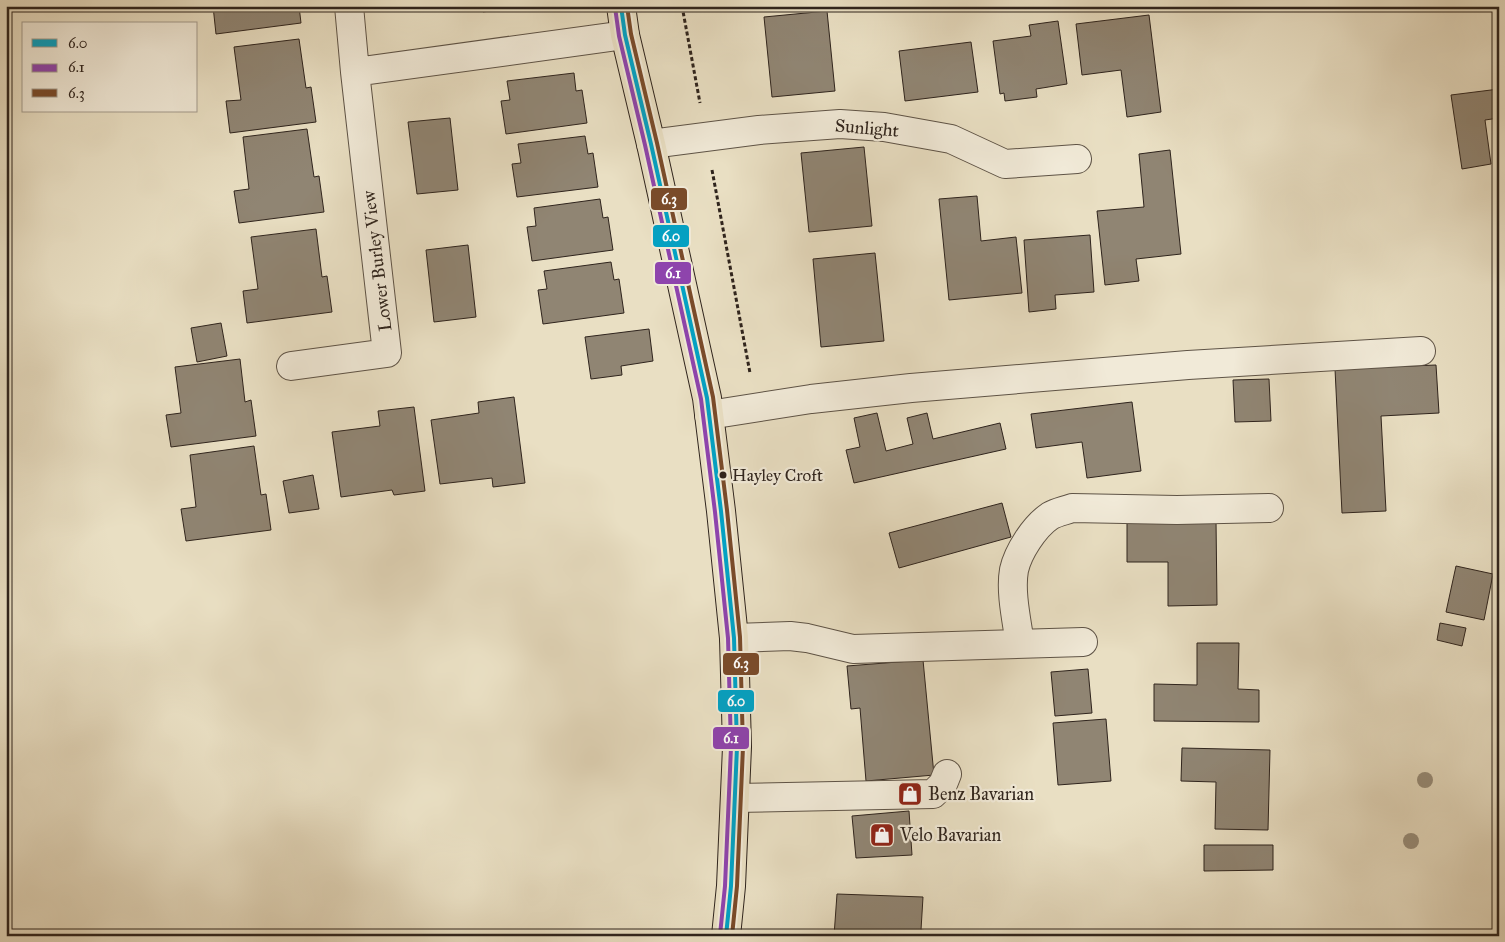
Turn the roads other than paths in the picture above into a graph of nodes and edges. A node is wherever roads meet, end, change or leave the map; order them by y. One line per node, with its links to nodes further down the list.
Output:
1 (349, 6): 4 (street, Lower Burley View)
2 (621, 6): 3 (highway)
3 (625, 35): 4 (street); 5 (highway)
4 (355, 72): 8 (street, Lower Burley View)
5 (650, 144): 6 (street, Sunlight); 9 (highway)
6 (1077, 159)
7 (1420, 351): 9 (street)
8 (292, 366)
9 (709, 416): 11 (highway)
10 (1269, 508): 13 (street)
11 (734, 638): 13 (street); 15 (highway)
12 (1082, 642): 13 (street)
13 (1020, 644)
14 (947, 774): 15 (street)
15 (735, 798): 16 (highway)
16 (726, 936)

